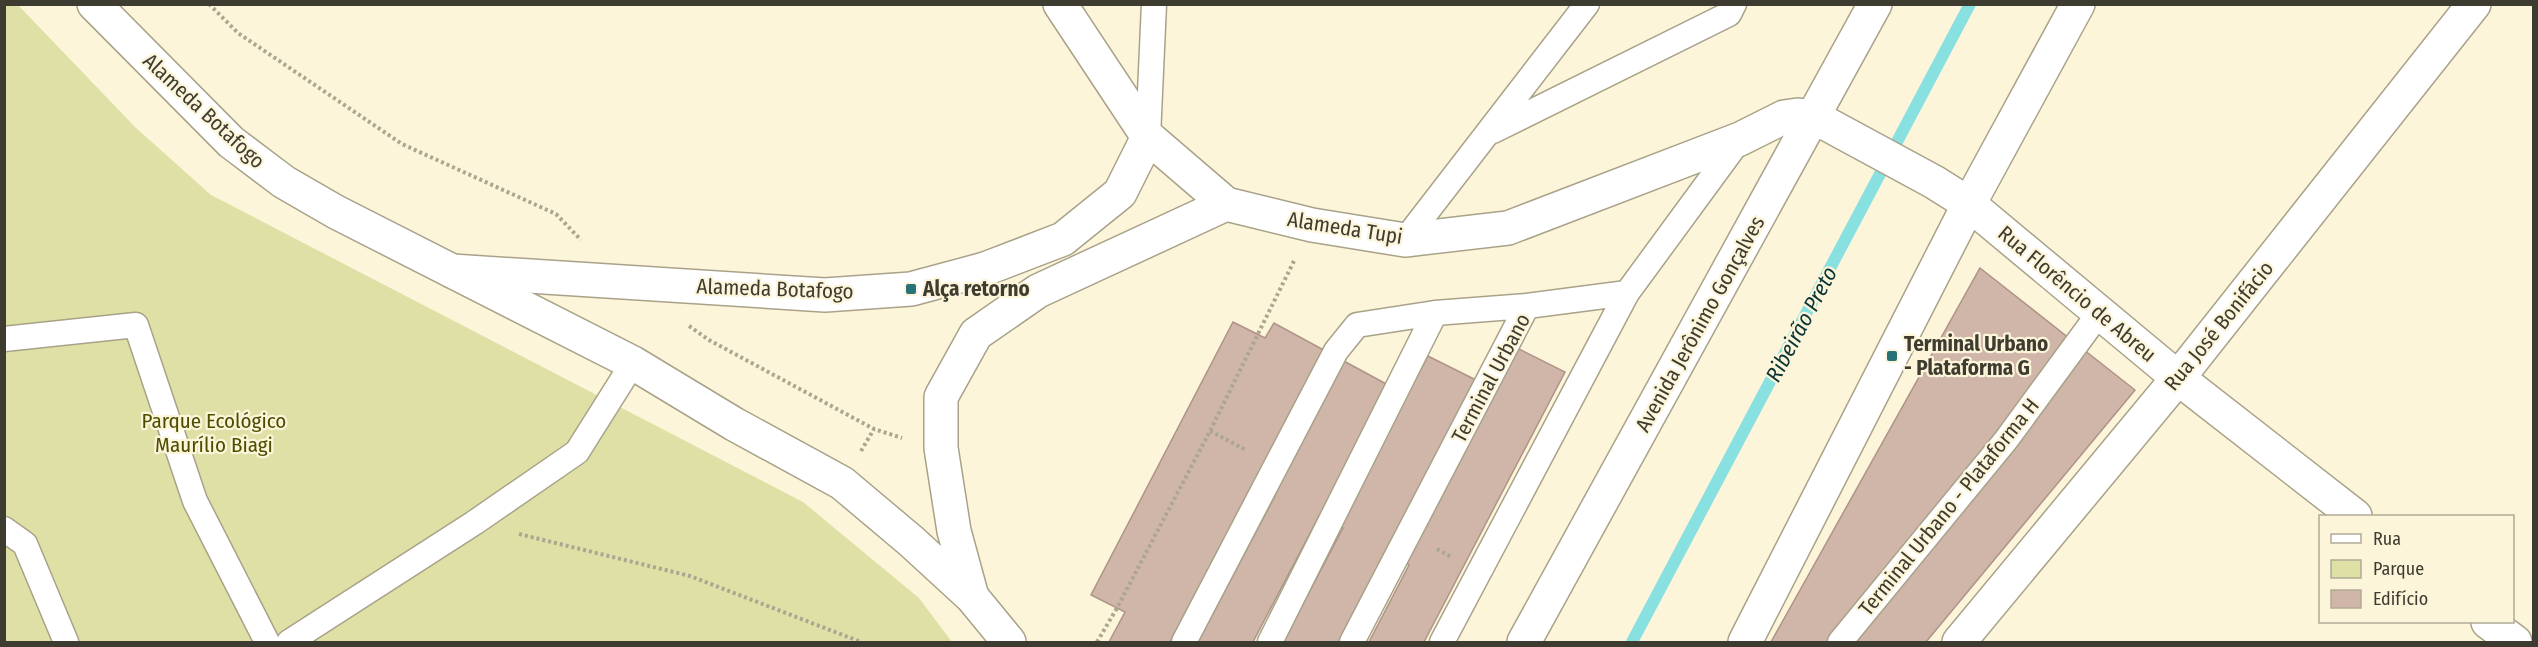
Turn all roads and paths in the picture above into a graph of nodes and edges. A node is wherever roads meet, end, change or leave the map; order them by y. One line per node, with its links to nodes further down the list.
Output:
1 (94, 4): 17 (street, Alameda Botafogo)
2 (1060, 4): 11 (street, Alameda Tupi)
3 (1154, 4): 11 (lane)
4 (1587, 4): 10 (lane)
5 (1734, 4): 10 (lane)
6 (1875, 4): 9 (street, Avenida Jerônimo Gonçalves)
7 (2078, 4): 14 (street)
8 (2474, 4): 24 (street, Rua José Bonifácio)
9 (1814, 117): 12 (street, Alameda Tupi); 14 (street, Rua Florêncio de Abreu); 40 (street, Avenida Jerônimo Gonçalves)
10 (1488, 133): 16 (lane)
11 (1148, 137): 13 (street, Alameda Tupi); 17 (street, Alameda Botafogo)
12 (1740, 139): 16 (street, Alameda Tupi); 18 (lane)
13 (1226, 204): 15 (street, Alameda Tupi); 28 (street, Alameda Botafogo)
14 (1969, 204): 20 (street, Rua Florêncio de Abreu); 41 (street)
15 (1312, 225): 16 (street, Alameda Tupi); 35 (path)
16 (1404, 240)
17 (452, 271): 23 (street, Alameda Botafogo)
18 (1627, 293): 19 (lane, Terminal Urbano); 39 (lane)
19 (1527, 306): 21 (lane); 38 (lane, Terminal Urbano)
20 (2100, 312): 24 (street, Rua Florêncio de Abreu); 42 (lane, Terminal Urbano - Plataforma H)
21 (1435, 313): 36 (lane); 37 (lane)
22 (4, 339): 31 (lane)
23 (633, 363): 26 (lane); 28 (street, Alameda Botafogo)
24 (2178, 378): 25 (street, Rua Florêncio de Abreu); 43 (street, Rua José Bonifácio)
25 (2354, 515)
26 (474, 523): 32 (lane); 33 (path)
27 (4, 529): 30 (lane)
28 (972, 597): 34 (street, Alameda Botafogo)
29 (2491, 623): 44 (street)
30 (66, 642)
31 (267, 642)
32 (289, 642)
33 (861, 642)
34 (1009, 642)
35 (1097, 642)
36 (1184, 642)
37 (1270, 642)
38 (1352, 642)
39 (1442, 642)
40 (1524, 642)
41 (1745, 642)
42 (1840, 642)
43 (1959, 642)
44 (2515, 642)

